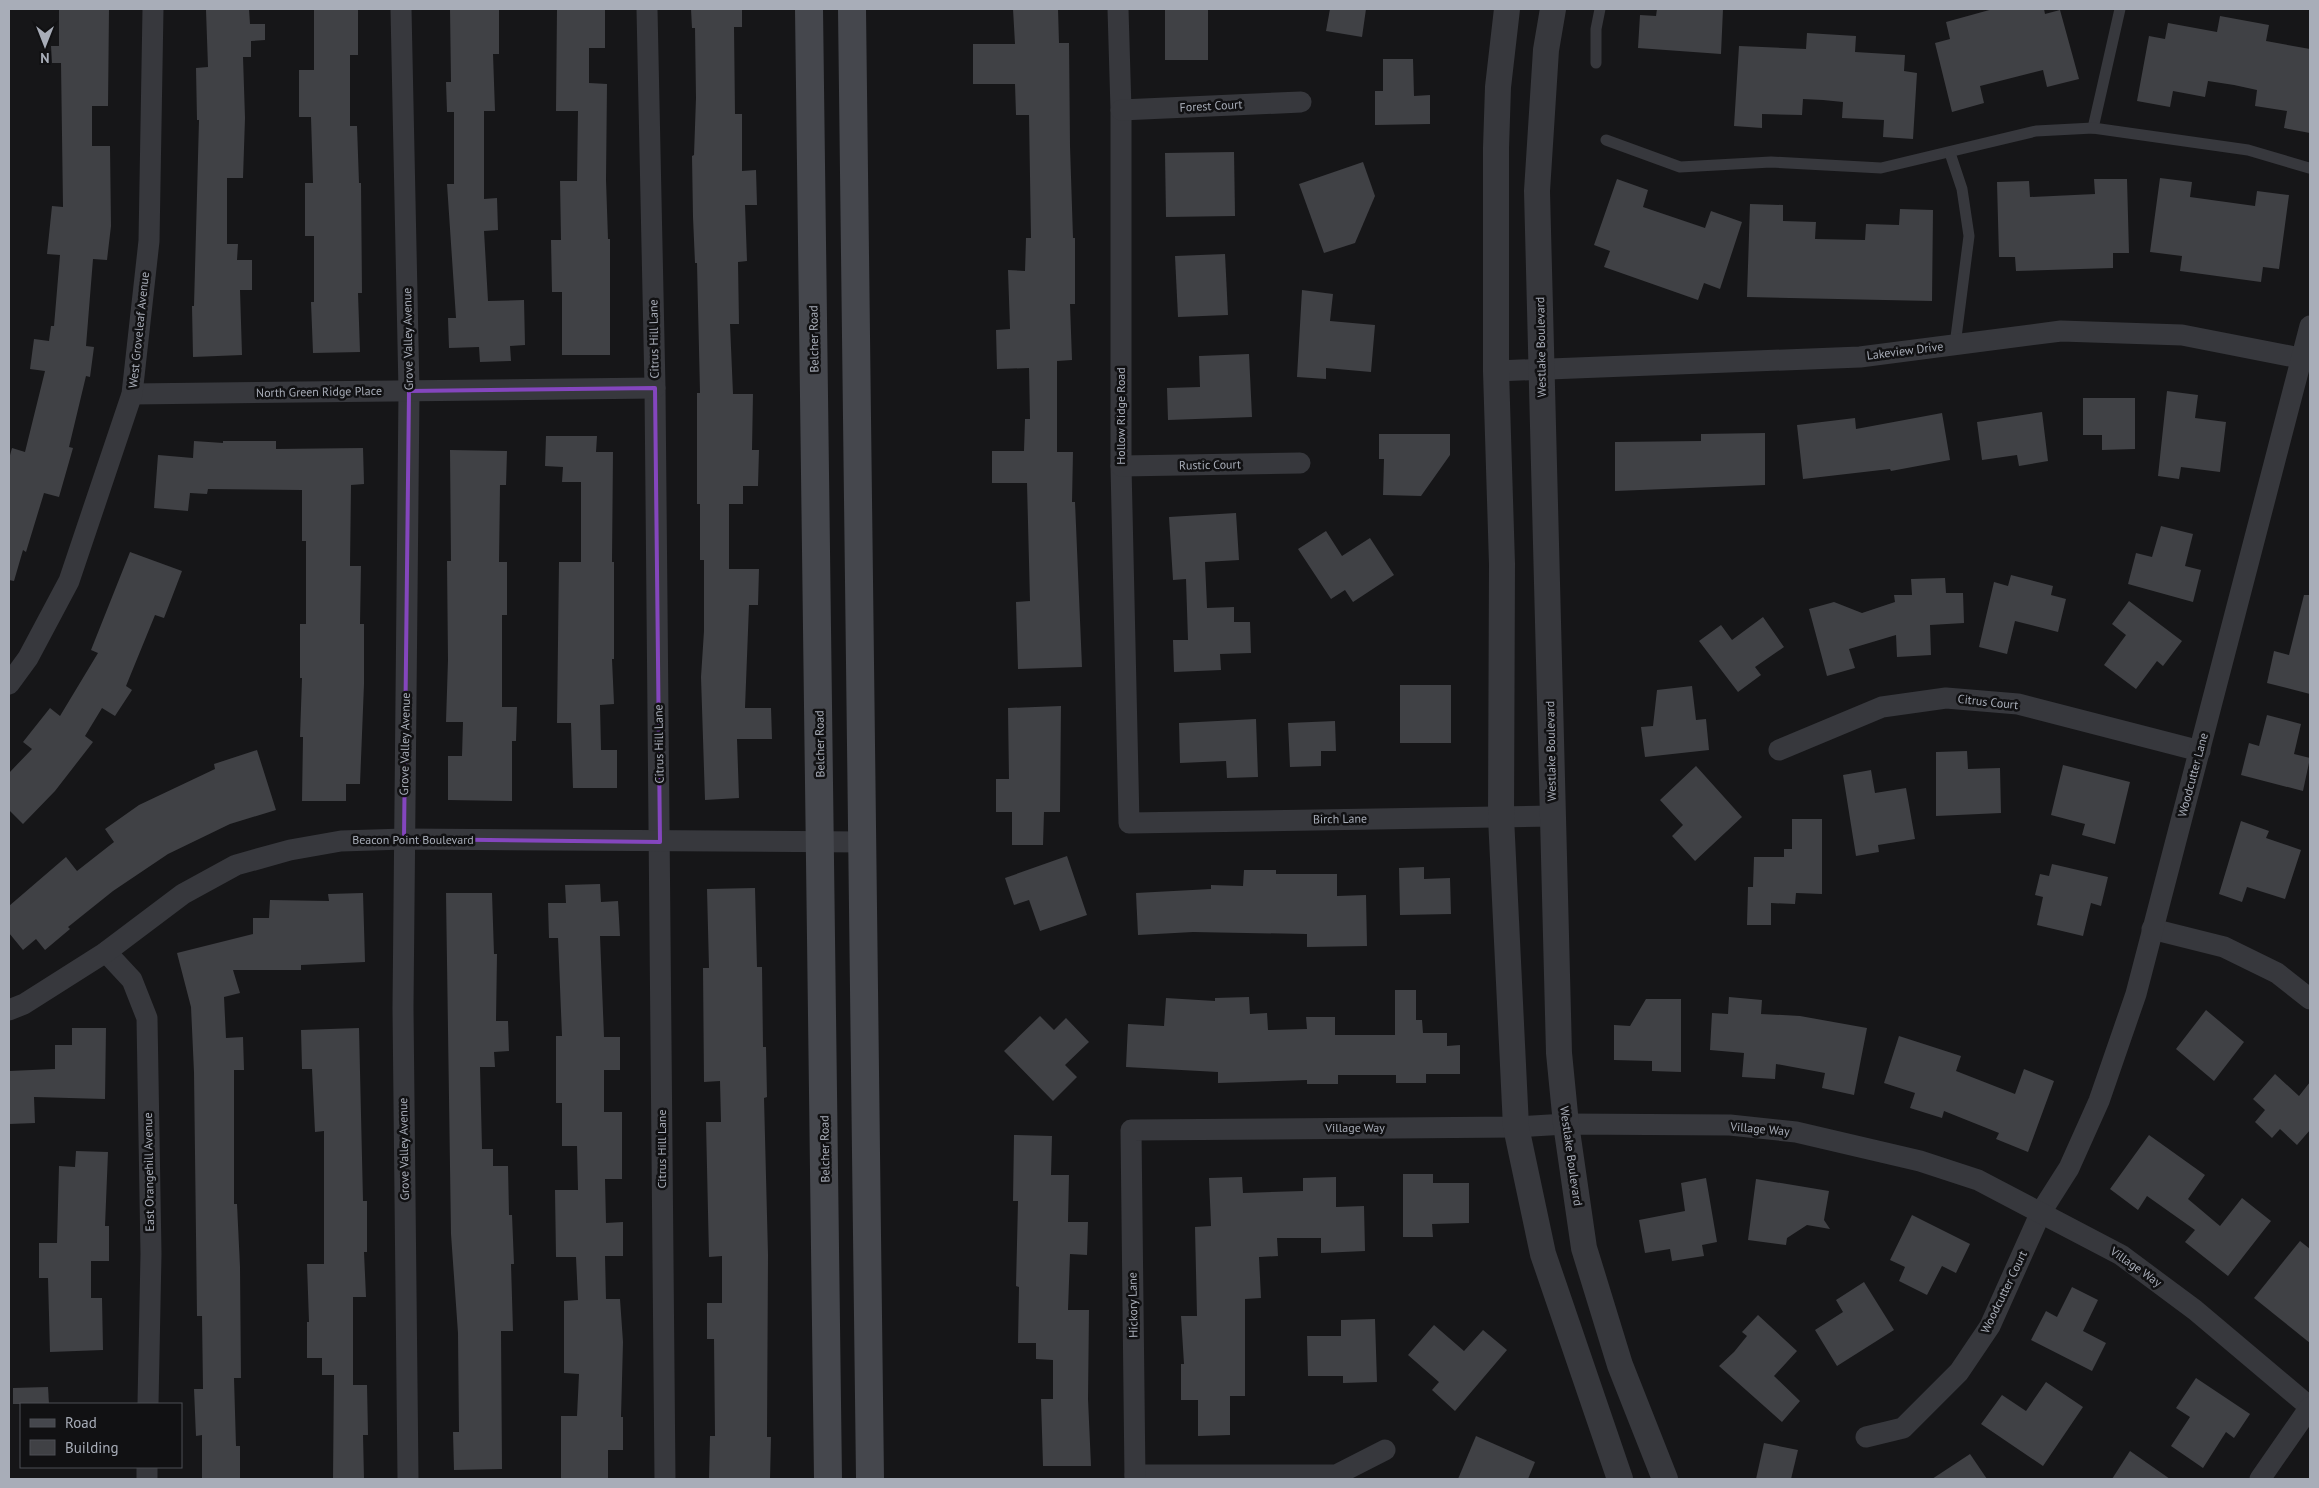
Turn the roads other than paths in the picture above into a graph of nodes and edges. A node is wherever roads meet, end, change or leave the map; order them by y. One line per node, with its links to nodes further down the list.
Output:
1 (153, 9): 25 (street, West Groveleaf Avenue)
2 (401, 9): 24 (street, Grove Valley Avenue)
3 (647, 9): 23 (street, Citrus Hill Lane)
4 (809, 9): 35 (main road, Belcher Road)
5 (852, 9): 37 (main road)
6 (1118, 9): 13 (street, Hollow Ridge Road)
7 (1507, 9): 22 (street)
8 (1553, 9): 21 (street, Westlake Boulevard)
9 (1600, 9): 11 (lane)
10 (2120, 9): 14 (lane)
11 (1596, 63)
12 (1301, 102): 13 (street, Forest Court)
13 (1121, 110): 27 (street, Hollow Ridge Road)
14 (2093, 128): 16 (lane); 17 (lane)
15 (1606, 140): 16 (lane)
16 (1950, 153): 19 (lane)
17 (2309, 168)
18 (2310, 326): 20 (street, Woodcutter Lane)
19 (1955, 345): 20 (street, Lakeview Drive); 21 (street, Lakeview Drive)
20 (2306, 359): 30 (street, Woodcutter Lane)
21 (1541, 370): 22 (street, Lakeview Drive); 31 (street, Westlake Boulevard)
22 (1496, 371): 32 (street)
23 (655, 388): 24 (street, North Green Ridge Place); 36 (street, Citrus Hill Lane)
24 (409, 391): 25 (street, North Green Ridge Place); 34 (street, Grove Valley Avenue)
25 (132, 394): 28 (street, West Groveleaf Avenue)
26 (1300, 463): 27 (street, Rustic Court)
27 (1121, 466): 33 (street, Hollow Ridge Road)
28 (9, 684)
29 (1779, 750): 30 (street, Citrus Court)
30 (2200, 751): 38 (street, Woodcutter Lane)
31 (1552, 816): 32 (street, Birch Lane); 42 (street, Westlake Boulevard)
32 (1502, 817): 33 (street, Birch Lane); 43 (street)
33 (1129, 822)
34 (404, 839): 36 (street, Beacon Point Boulevard); 39 (street, Beacon Point Boulevard); 51 (street, Grove Valley Avenue)
35 (821, 841): 36 (street, Beacon Point Boulevard); 37 (street, Beacon Point Boulevard); 53 (main road, Belcher Road)
36 (660, 842): 52 (street, Citrus Hill Lane)
37 (863, 842): 54 (main road)
38 (2152, 928): 40 (street); 45 (street, Woodcutter Lane)
39 (106, 952): 41 (street, Beacon Point Boulevard); 46 (street, East Orangehill Avenue)
40 (2310, 999)
41 (9, 1010)
42 (1566, 1124): 43 (street, Village Way); 45 (street, Village Way); 56 (street, Westlake Boulevard)
43 (1516, 1126): 44 (street, Village Way); 55 (street)
44 (1132, 1130): 50 (street, Hickory Lane)
45 (2041, 1212): 47 (street, Village Way); 48 (street, Woodcutter Court)
46 (148, 1403)
47 (2310, 1407): 57 (street)
48 (1866, 1437)
49 (1385, 1450): 50 (street)
50 (1135, 1477)
51 (408, 1479)
52 (664, 1479)
53 (828, 1479)
54 (870, 1479)
55 (1620, 1479)
56 (1665, 1479)
57 (2260, 1479)

